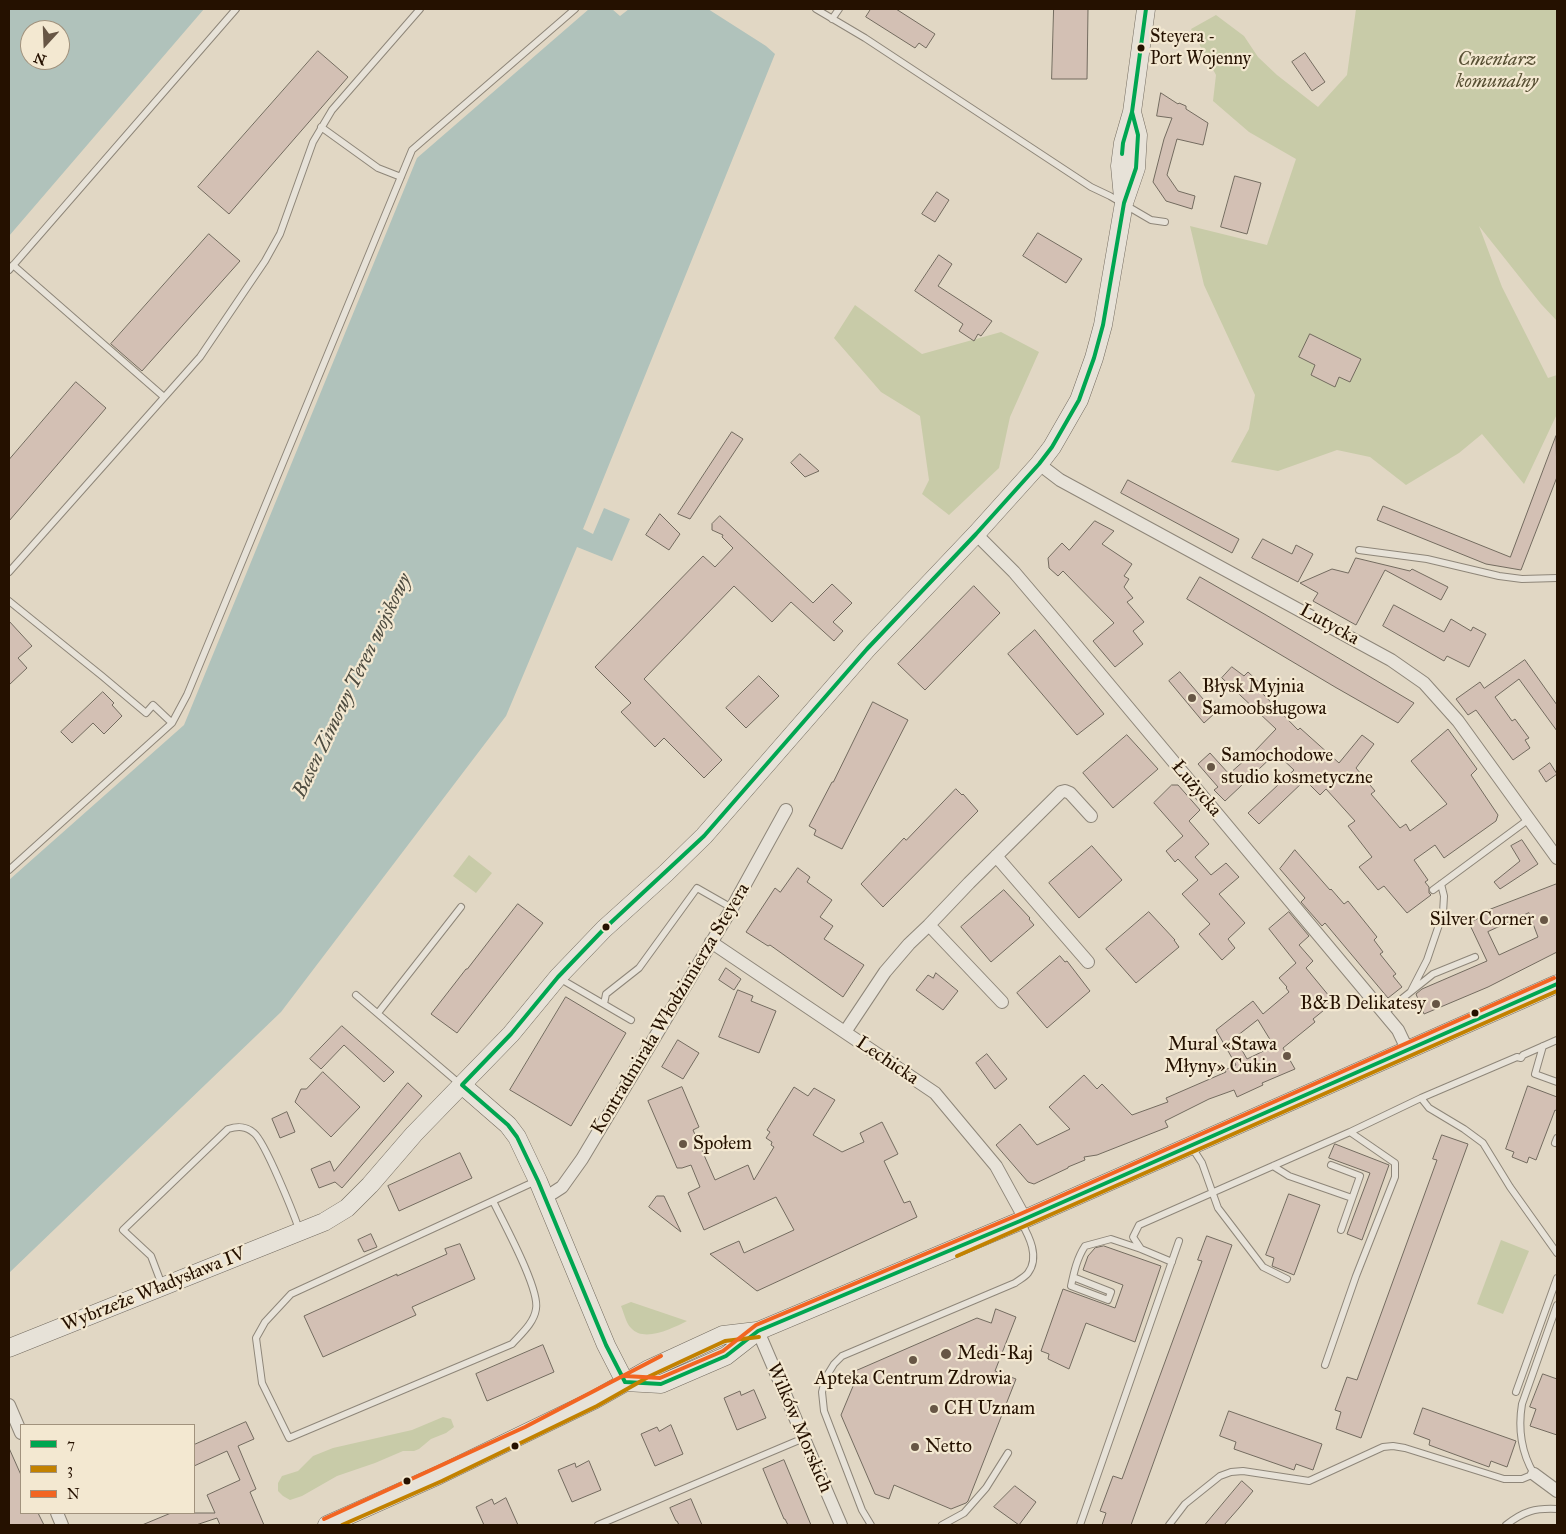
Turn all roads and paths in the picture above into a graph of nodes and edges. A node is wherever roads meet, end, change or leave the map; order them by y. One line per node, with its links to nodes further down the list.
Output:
1 (236, 9): 12 (lane)
2 (420, 9): 8 (lane)
3 (575, 9): 9 (lane)
4 (816, 9): 7 (lane)
5 (839, 9): 7 (lane)
6 (1146, 9): 10 (street)
7 (832, 19): 10 (lane)
8 (321, 127): 9 (lane); 13 (lane)
9 (401, 177): 20 (lane)
10 (1124, 203): 11 (lane); 14 (street)
11 (1165, 222)
12 (11, 268): 13 (lane)
13 (164, 397): 17 (lane)
14 (1039, 464): 15 (street); 23 (street, Lutycka)
15 (976, 534): 35 (street); 42 (street, Łużycka)
16 (1359, 550): 18 (lane)
17 (9, 572)
18 (1557, 578)
19 (9, 601): 20 (lane)
20 (172, 723): 26 (lane)
21 (786, 810): 30 (street, Kontradmirała Włodzimierza Steyera)
22 (1091, 816): 24 (street)
23 (1529, 819): 25 (street, Lutycka); 27 (lane)
24 (996, 856): 31 (street); 34 (street)
25 (1557, 858)
26 (9, 870)
27 (1441, 884): 28 (lane); 37 (lane)
28 (1433, 890)
29 (461, 907): 41 (lane)
30 (732, 908): 32 (street, Kontradmirała Włodzimierza Steyera); 40 (lane)
31 (929, 925): 39 (street); 44 (street)
32 (711, 942): 44 (street, Lechicka); 57 (street, Kontradmirała Włodzimierza Steyera)
33 (1476, 957): 37 (lane)
34 (1088, 962)
35 (558, 977): 40 (lane); 49 (street)
36 (1557, 984): 47 (street)
37 (1411, 991): 42 (lane)
38 (356, 995): 41 (lane)
39 (1002, 1002)
40 (604, 1004): 43 (lane)
41 (378, 1013): 49 (lane)
42 (1384, 1013): 47 (street, Łużycka)
43 (631, 1020)
44 (845, 1032): 60 (street, Lechicka)
45 (1557, 1040): 46 (lane)
46 (1543, 1046): 48 (lane); 50 (lane)
47 (1407, 1049): 52 (street)
48 (1557, 1082)
49 (462, 1085): 55 (street); 62 (street, Wybrzeże Władysława IV)
50 (1421, 1098): 51 (lane); 65 (lane)
51 (1350, 1132): 54 (lane); 74 (lane)
52 (1191, 1145): 56 (lane); 60 (street)
53 (1331, 1165): 58 (lane)
54 (1272, 1166): 56 (lane); 58 (lane)
55 (538, 1181): 57 (street); 59 (lane)
56 (1212, 1192): 64 (lane); 69 (lane)
57 (545, 1198): 75 (street)
58 (1352, 1198): 61 (lane)
59 (493, 1201): 59 (lane)
60 (1022, 1220): 72 (street); 87 (lane)
61 (1341, 1230)
62 (300, 1232): 70 (street, Wybrzeże Władysława IV); 70 (lane)
63 (1179, 1241): 66 (lane)
64 (1141, 1249): 66 (lane); 67 (lane)
65 (1557, 1253)
66 (1172, 1262): 89 (lane)
67 (1073, 1277): 67 (lane)
68 (1557, 1278): 76 (lane)
69 (1287, 1279)
70 (163, 1286): 73 (street, Wybrzeże Władysława IV)
71 (1557, 1305): 81 (lane)
72 (758, 1331): 75 (street); 79 (street, Wilków Morskich)
73 (9, 1348)
74 (1325, 1365)
75 (625, 1382): 84 (street)
76 (1516, 1392)
77 (9, 1405): 78 (street)
78 (20, 1431)
79 (804, 1438): 85 (lane); 86 (street, Wilków Morskich)
80 (1008, 1453): 88 (lane)
81 (1534, 1474): 82 (street); 90 (lane)
82 (1557, 1491)
83 (1557, 1509): 91 (lane)
84 (327, 1525)
85 (598, 1525)
86 (841, 1525)
87 (871, 1525)
88 (942, 1525)
89 (1080, 1525)
90 (1169, 1525)
91 (1506, 1525)

